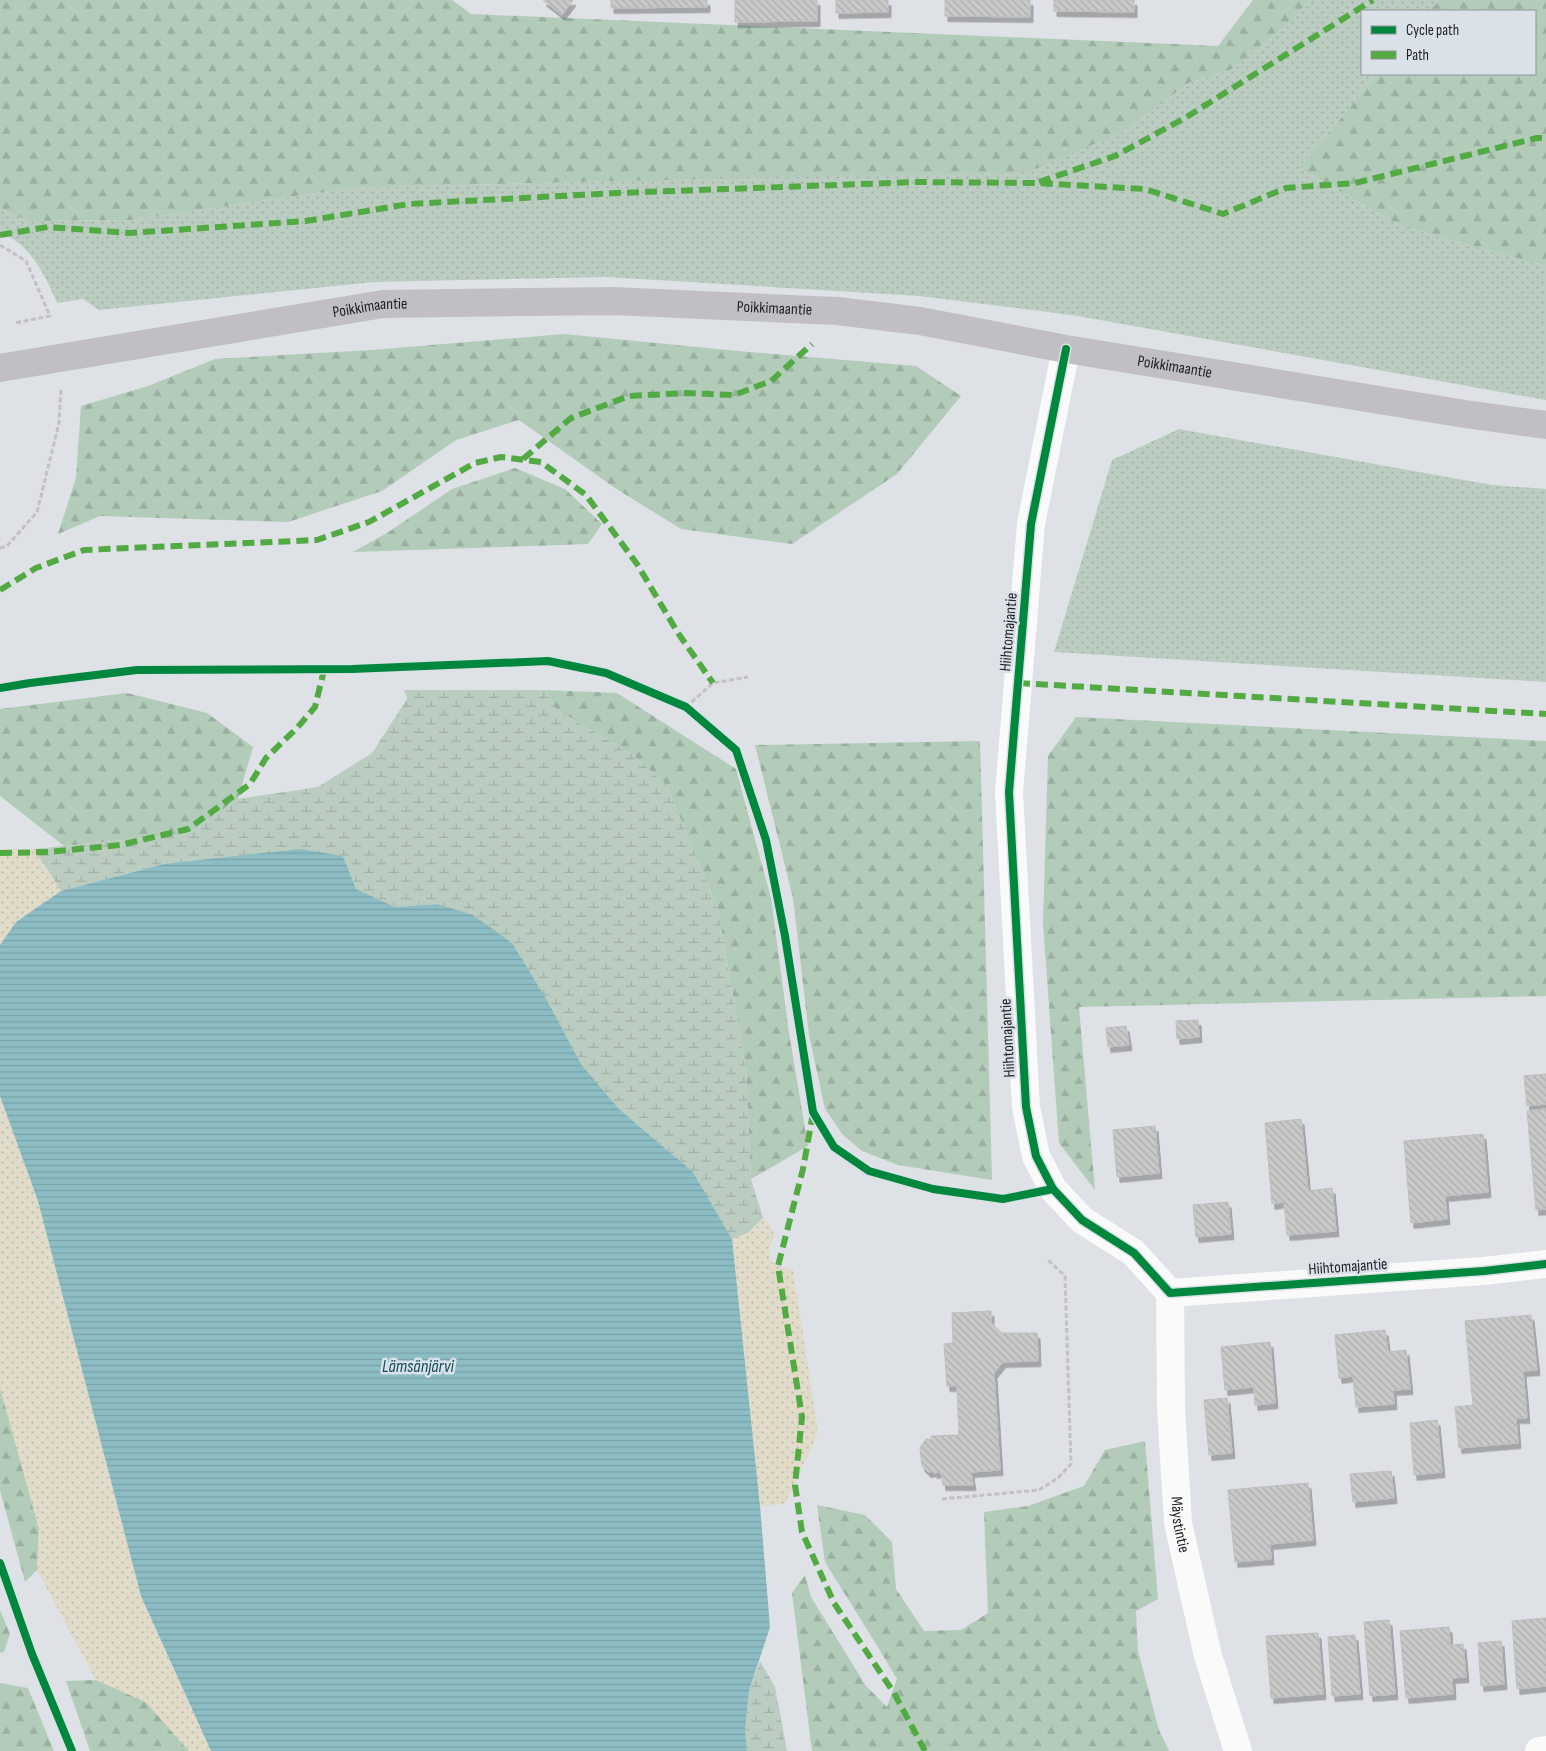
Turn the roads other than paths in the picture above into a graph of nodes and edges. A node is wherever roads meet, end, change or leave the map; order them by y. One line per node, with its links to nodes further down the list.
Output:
1 (1066, 349): 2 (main road, Poikkimaantie); 3 (main road, Poikkimaantie); 5 (street, Hiihtomajantie)
2 (0, 368)
3 (1546, 425)
4 (1546, 1264): 5 (street, Hiihtomajantie)
5 (1170, 1293): 7 (street, Mäystintie)
6 (1546, 1750): 8 (street)
7 (1238, 1751)
8 (1539, 1751)

